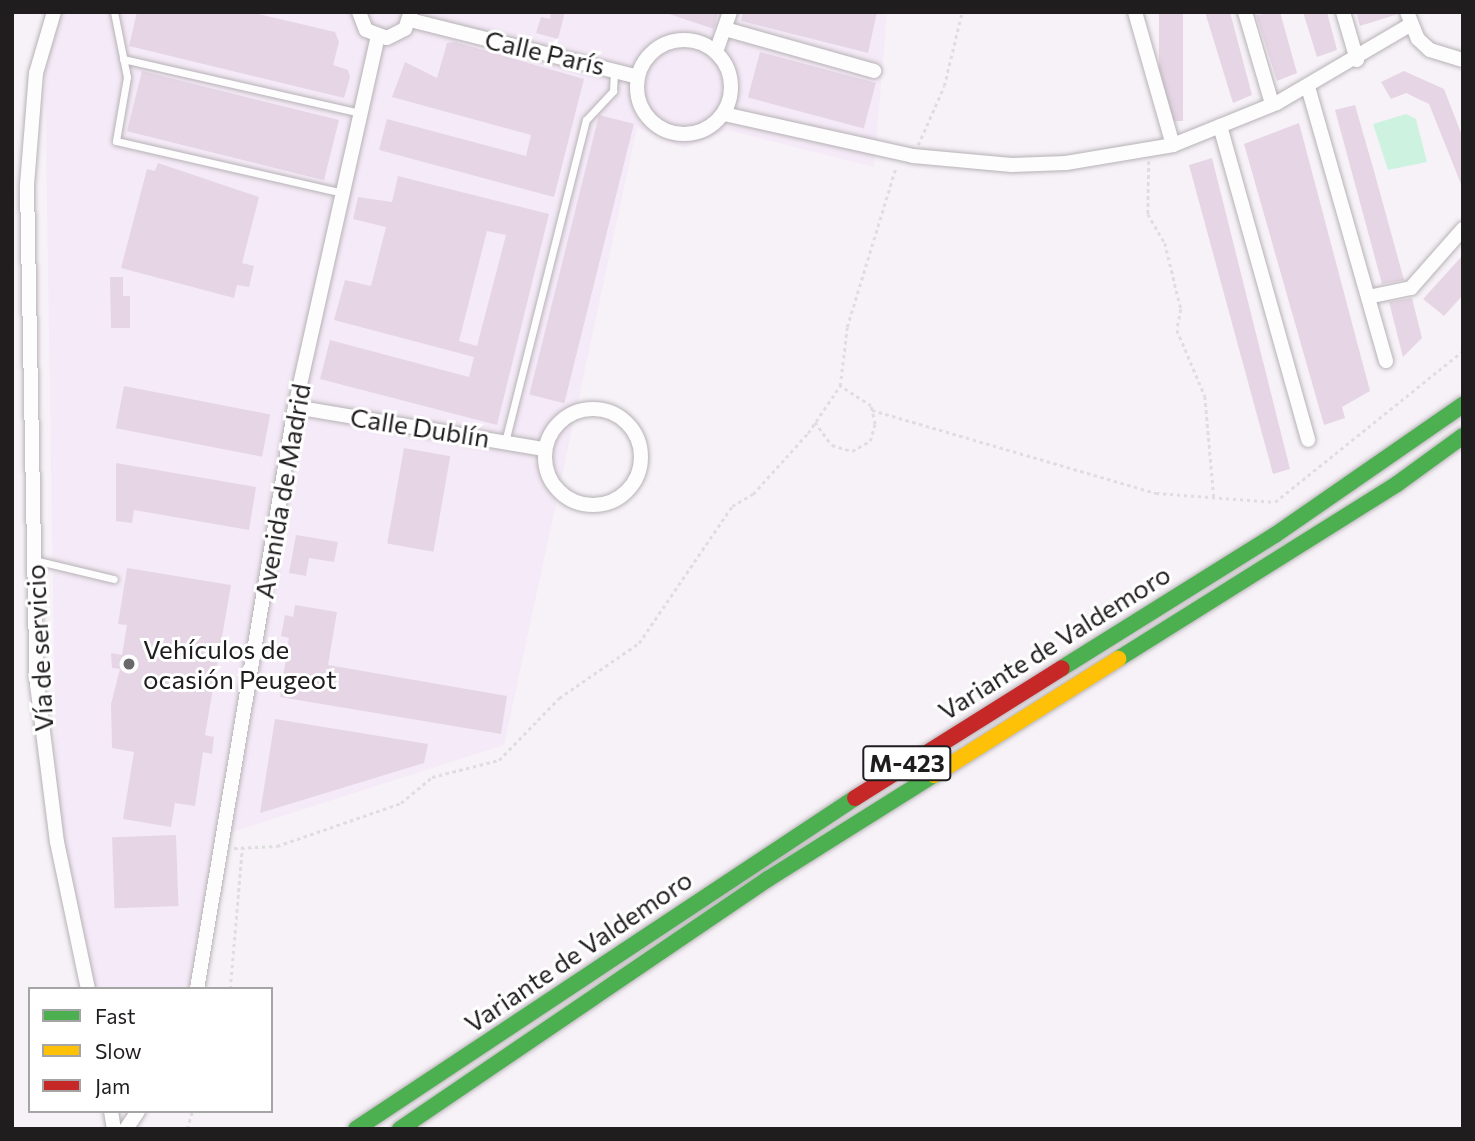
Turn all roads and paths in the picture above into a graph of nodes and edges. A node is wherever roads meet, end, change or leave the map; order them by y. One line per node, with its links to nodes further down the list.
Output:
1 (54, 12): 43 (street, Vía de servicio)
2 (114, 12): 14 (lane)
3 (730, 12): 11 (street)
4 (962, 12): 27 (path)
5 (1135, 12): 25 (street)
6 (1245, 12): 21 (street)
7 (1343, 12): 15 (street)
8 (356, 15): 12 (street)
9 (410, 16): 12 (street); 17 (street, Calle París)
10 (1408, 19): 15 (street); 16 (street)
11 (725, 29): 13 (street); 18 (street)
12 (378, 37): 22 (street, Avenida de Madrid)
13 (716, 52): 19 (street); 23 (street)
14 (123, 59): 22 (lane); 28 (lane)
15 (1357, 60): 20 (street)
16 (1462, 62)
17 (614, 68): 19 (street, Calle París); 40 (lane)
18 (874, 71)
19 (638, 77): 23 (street)
20 (1308, 86): 21 (street); 30 (street)
21 (1272, 104): 24 (street)
22 (361, 113): 28 (street, Avenida de Madrid)
23 (724, 114): 27 (street)
24 (1220, 126): 25 (street); 39 (street)
25 (1173, 145): 26 (street)
26 (1149, 150): 27 (street); 42 (path)
27 (907, 155): 33 (path)
28 (343, 192): 35 (street, Avenida de Madrid)
29 (1463, 229): 30 (street)
30 (1368, 297): 32 (street)
31 (1463, 351): 42 (path)
32 (1386, 361)
33 (840, 386): 36 (path); 37 (path)
34 (1463, 405): 52 (main road, Variante de Valdemoro / M-423)
35 (295, 407): 40 (street, Calle Dublín); 46 (street, Avenida de Madrid)
36 (872, 410): 37 (path); 42 (path)
37 (815, 422): 45 (path)
38 (1463, 436): 53 (main road, Variante de Valdemoro / M-423)
39 (1307, 440)
40 (505, 442): 41 (street, Calle Dublín)
41 (544, 449): 41 (street)
42 (1214, 498)
43 (34, 560): 44 (lane); 47 (street, Vía de servicio)
44 (114, 579)
45 (242, 848): 46 (path); 49 (path)
46 (220, 849): 48 (street, Avenida de Madrid)
47 (88, 987)
48 (197, 987)
49 (230, 987)
50 (137, 1113): 51 (street)
51 (126, 1129)
52 (356, 1129)
53 (400, 1129)

